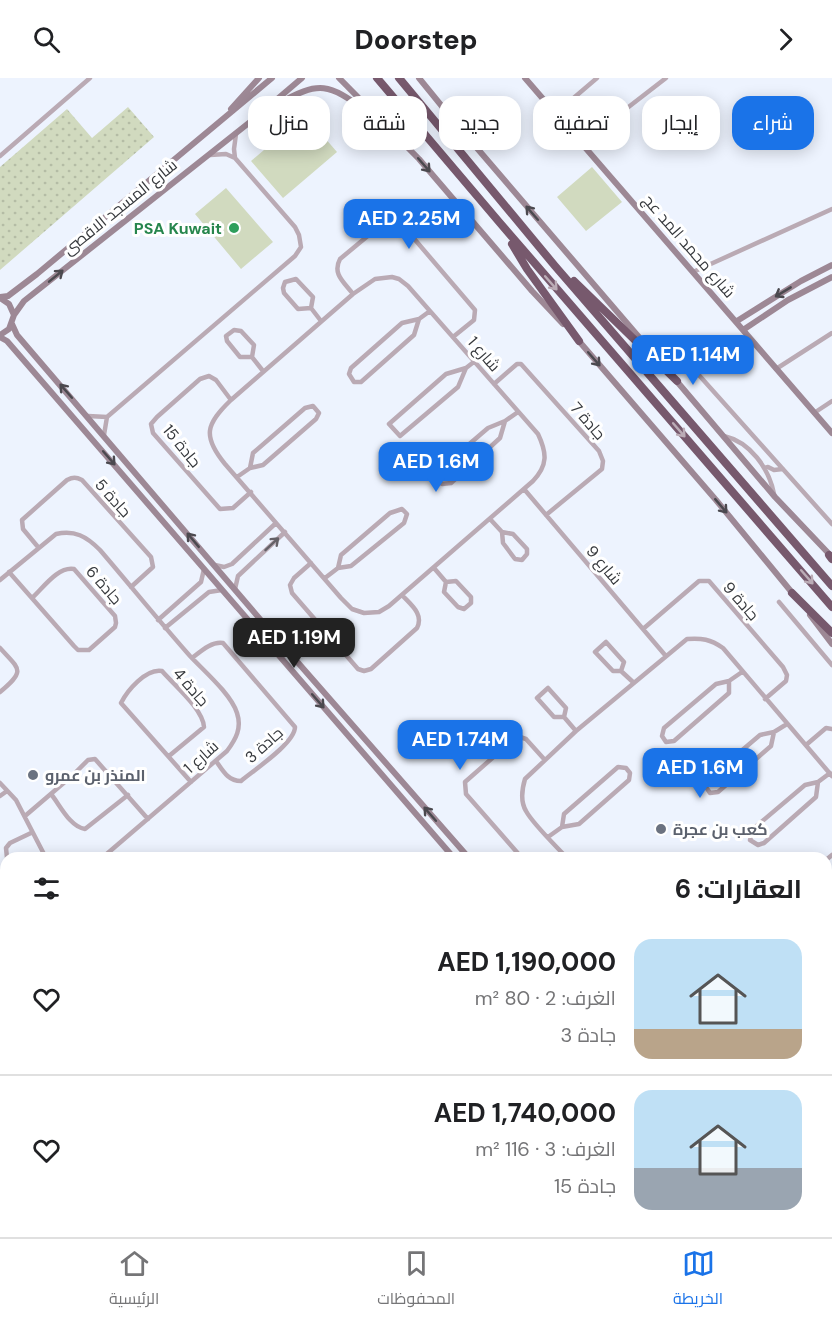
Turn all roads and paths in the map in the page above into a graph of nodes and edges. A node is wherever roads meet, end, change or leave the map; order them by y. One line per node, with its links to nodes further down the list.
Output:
1 (90, 78): 27 (street)
2 (259, 78): 22 (main road)
3 (272, 78): 22 (main road, شارع المسجد الاقصى)
4 (302, 78): 14 (main road, شارع المسجد الاقصى)
5 (339, 78): 13 (main road)
6 (349, 78): 13 (main road)
7 (377, 78): 30 (highway)
8 (399, 78): 31 (highway)
9 (419, 78): 57 (main road, one-way to 9)
10 (525, 78): 18 (main road, شارع محمد المد عج)
11 (597, 78): 19 (street)
12 (666, 78): 20 (street)
13 (352, 92): 17 (main road)
14 (281, 96)
15 (291, 96): 16 (main road)
16 (342, 96)
17 (356, 96)
18 (541, 96)
19 (576, 96)
20 (630, 106)
21 (248, 123): 23 (main road, شارع المسجد الاقصى)
22 (215, 128): 38 (main road, شارع المسجد الاقصى)
23 (237, 131): 26 (main road, شارع المسجد الاقصى); 28 (street)
24 (410, 150): 50 (main road, one-way to 50)
25 (588, 150): 34 (main road, شارع محمد المد عج)
26 (207, 155): 28 (street); 41 (main road, شارع المسجد الاقصى, one-way to 26)
27 (0, 156)
28 (235, 158): 33 (street)
29 (832, 209): 34 (street)
30 (500, 223): 50 (highway); 105 (highway, one-way to 105)
31 (555, 266): 57 (highway); 97 (highway)
32 (832, 266): 44 (main road, one-way to 44)
33 (278, 271): 36 (street); 64 (street)
34 (693, 272): 44 (main road, شارع محمد المد عج)
35 (832, 277): 46 (main road)
36 (285, 282): 39 (street); 39 (street)
37 (353, 294): 40 (street, شارع 1); 43 (street, شارع 1); 49 (street)
38 (0, 298): 41 (main road)
39 (311, 308): 43 (street)
40 (430, 311): 42 (street); 49 (street, شارع 1)
41 (14, 315): 45 (main road)
42 (418, 319): 42 (street)
43 (321, 321): 56 (street, شارع 1)
44 (736, 321): 46 (main road, شارع محمد المد عج)
45 (12, 324): 48 (main road); 63 (main road, one-way to 45)
46 (742, 330): 55 (main road, شارع محمد المد عج)
47 (832, 333): 55 (street)
48 (0, 336): 76 (main road, one-way to 76)
49 (453, 337): 52 (street, شارع 1)
50 (579, 341): 101 (main road, one-way to 101)
51 (252, 357): 51 (street); 56 (street)
52 (475, 361): 54 (street); 58 (street, شارع 1)
53 (689, 364): 71 (street)
54 (466, 368): 54 (street)
55 (776, 369): 62 (main road, شارع محمد المد عج)
56 (263, 371): 59 (street, شارع 1)
57 (677, 381): 68 (main road)
58 (494, 384): 61 (street, شارع 1); 80 (street, جادة 7)
59 (231, 400): 72 (street, شارع 1); 75 (street, جادة 15)
60 (832, 401): 62 (street)
61 (518, 412): 65 (street); 73 (street, شارع 1)
62 (814, 413): 66 (main road, شارع محمد المد عج)
63 (88, 416): 64 (street); 67 (main road)
64 (107, 417): 67 (street)
65 (505, 421): 65 (street)
66 (832, 433)
67 (104, 435): 74 (main road)
68 (721, 436): 70 (street); 77 (main road)
69 (250, 468): 69 (street); 72 (street)
70 (765, 468): 71 (street); 77 (street)
71 (783, 469): 83 (street)
72 (237, 477): 75 (street, شارع 1)
73 (524, 489): 80 (street, شارع 9); 81 (street, شارع 1)
74 (151, 490): 76 (main road); 78 (main road)
75 (250, 492): 82 (street, شارع 1)
76 (142, 497): 79 (main road)
77 (774, 497): 87 (main road)
78 (161, 502): 79 (main road); 89 (main road, one-way to 78)
79 (153, 510): 92 (main road)
80 (546, 515): 108 (street, شارع 9)
81 (490, 519): 85 (street); 91 (street, شارع 1)
82 (276, 523): 84 (street, شارع 1); 89 (street)
83 (832, 524)
84 (285, 532): 88 (street, شارع 1); 99 (street, one-way to 84)
85 (502, 532): 85 (street)
86 (38, 547): 93 (street, شارع 1); 98 (street, شارع 1); 98 (street, جادة 5)
87 (831, 557)
88 (311, 563): 94 (street, شارع 1); 102 (street)
89 (214, 565): 99 (main road)
90 (338, 568): 90 (street); 94 (street)
91 (434, 568): 96 (street); 102 (street, شارع 1)
92 (204, 569): 100 (main road); 106 (street)
93 (9, 572): 95 (street, شارع 1); 103 (street, جادة 6)
94 (325, 578): 102 (street, شارع 1)
95 (0, 580)
96 (446, 582): 96 (street)
97 (832, 586)
98 (131, 587): 106 (street, شارع 1)
99 (235, 589): 112 (main road)
100 (222, 590): 107 (street); 115 (main road)
101 (792, 593): 109 (highway); 110 (main road)
102 (402, 595)
103 (32, 598): 103 (street, جادة 6)
104 (779, 602): 117 (street)
105 (832, 607)
106 (158, 620): 107 (street, شارع 1)
107 (165, 628): 114 (street, شارع 1)
108 (643, 629): 113 (street, شارع 9); 124 (street, جادة 9)
109 (832, 633)
110 (832, 644)
111 (0, 648): 123 (street)
112 (290, 653): 115 (main road); 116 (main road)
113 (665, 655): 120 (street); 122 (street)
114 (192, 658): 134 (street, شارع 1); 134 (street, جادة 3)
115 (281, 659): 119 (main road)
116 (300, 664): 119 (main road); 152 (main road, one-way to 116)
117 (832, 665)
118 (621, 671): 118 (street); 122 (street)
119 (292, 672): 151 (main road, one-way to 151)
120 (742, 672): 121 (street); 124 (street)
121 (729, 681): 121 (street)
122 (634, 683): 129 (street)
123 (0, 692)
124 (765, 699): 127 (street)
125 (564, 717): 125 (street); 129 (street)
126 (831, 721): 128 (street)
127 (787, 724): 130 (street); 131 (street)
128 (832, 728): 131 (street)
129 (576, 731): 133 (street)
130 (774, 732): 130 (street)
131 (806, 745): 135 (street)
132 (169, 756): 132 (street, جادة 4); 136 (street, جادة 4)
133 (544, 759): 147 (street); 153 (street)
134 (216, 761): 136 (street, شارع 1)
135 (831, 774): 137 (street)
136 (191, 782): 144 (street, شارع 1)
137 (818, 782): 137 (street)
138 (0, 783): 139 (street)
139 (8, 791): 142 (street); 143 (street)
140 (51, 794): 141 (street); 141 (street); 143 (street)
141 (128, 795): 144 (street)
142 (0, 796)
143 (24, 816): 146 (street)
144 (148, 819): 150 (street, شارع 1)
145 (562, 827): 145 (street); 147 (street)
146 (31, 833): 148 (street); 149 (street)
147 (548, 837): 154 (street)
148 (6, 852)
149 (42, 852)
150 (112, 852)
151 (449, 852)
152 (463, 852)
153 (517, 852)
154 (561, 852)

